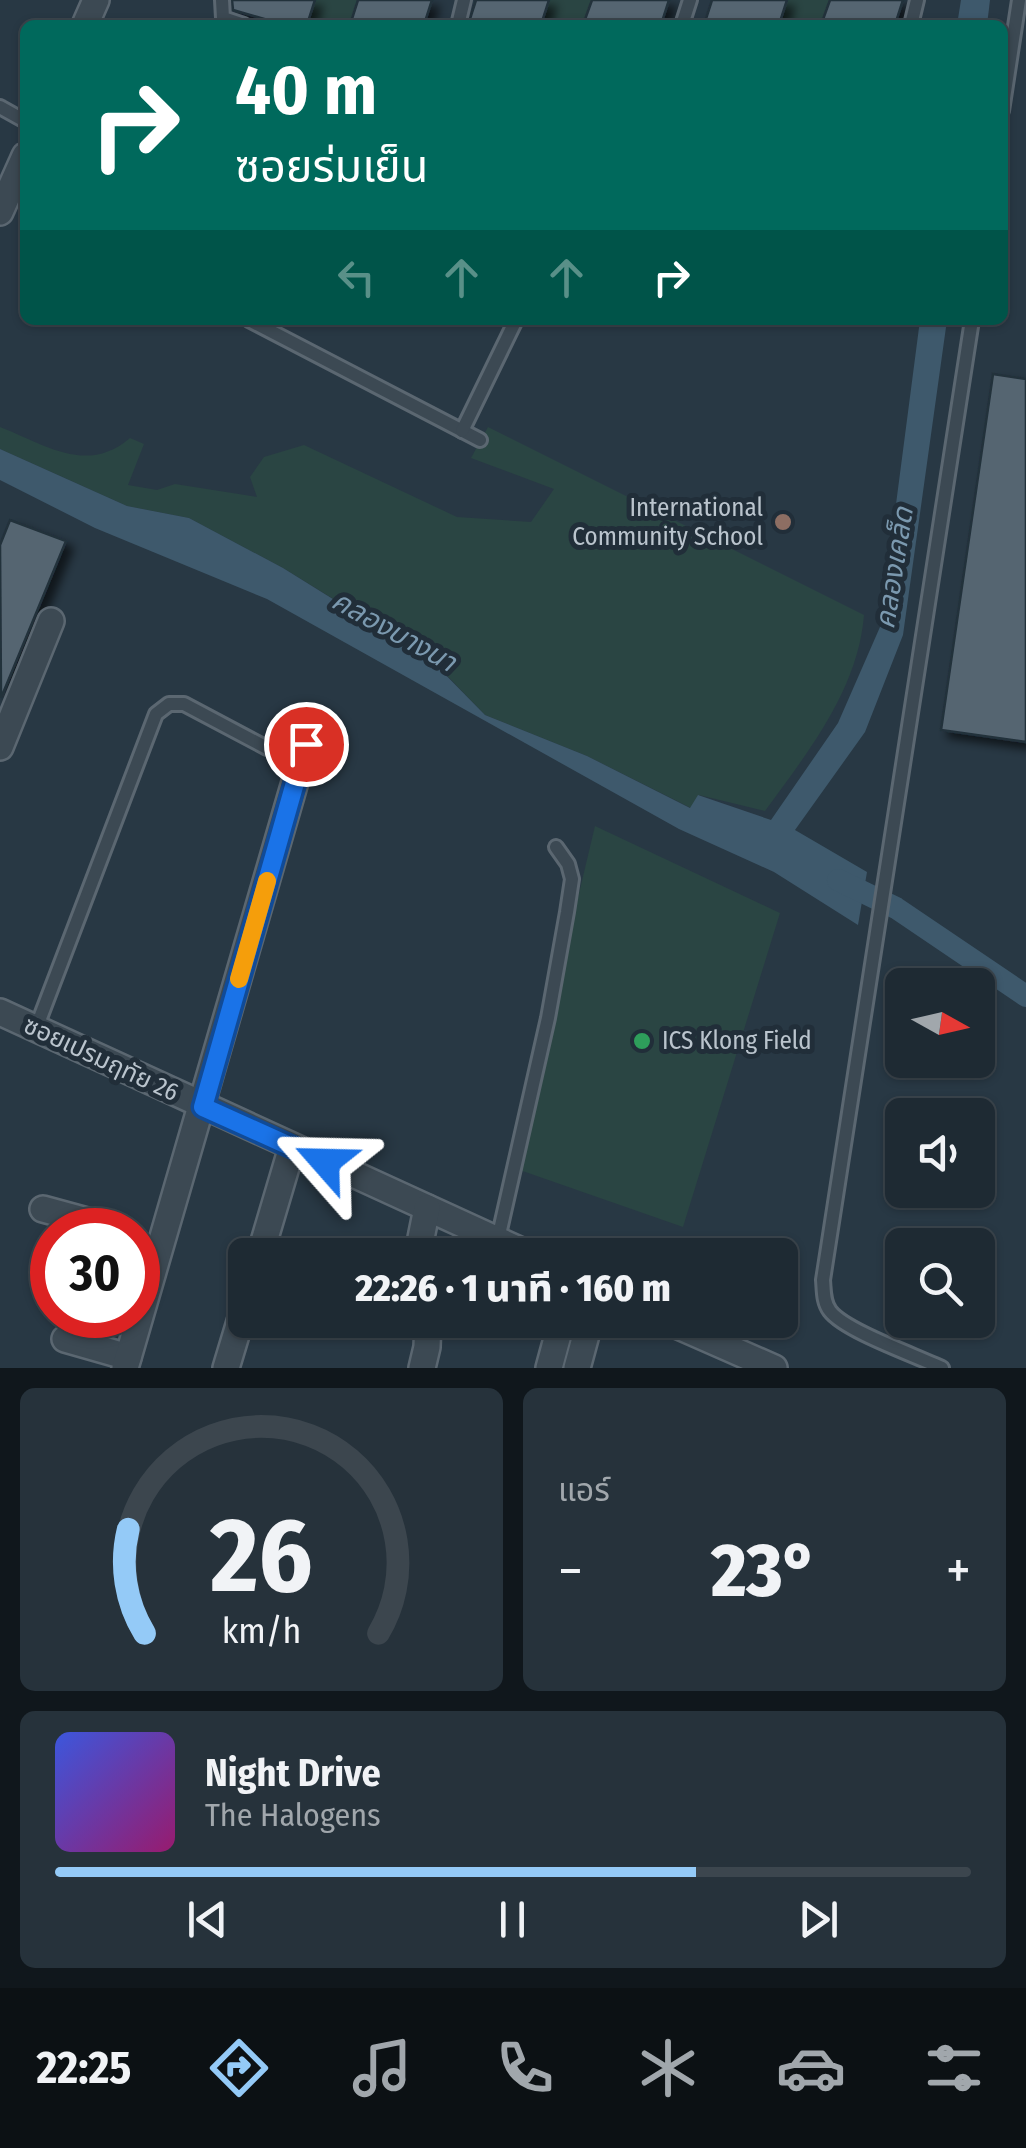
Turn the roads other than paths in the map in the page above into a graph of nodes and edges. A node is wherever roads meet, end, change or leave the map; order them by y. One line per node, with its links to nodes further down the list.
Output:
1 (1018, 0): 2 (lane)
2 (1008, 69)
3 (20, 174): 4 (street)
4 (11, 205)
5 (258, 325): 8 (lane)
6 (514, 325): 8 (lane)
7 (971, 325): 38 (lane)
8 (462, 431): 9 (lane)
9 (480, 440)
10 (50, 620): 12 (street)
11 (306, 744): 17 (street)
12 (0, 747)
13 (267, 748): 16 (lane)
14 (556, 846): 24 (lane)
15 (0, 1012): 16 (street, ซอยเปรมฤทัย 26)
16 (37, 1026): 17 (street, ซอยเปรมฤทัย 26)
17 (203, 1107): 18 (street, ซอยเปรมฤทัย 26); 20 (street)
18 (292, 1147): 19 (street, ซอยเปรมฤทัย 26); 21 (street)
19 (427, 1208): 22 (street); 23 (street, ซอยเปรมฤทัย 26)
20 (160, 1213)
21 (265, 1238)
22 (421, 1238)
23 (496, 1238)
24 (498, 1238)
25 (65, 1338): 32 (street)
26 (235, 1338): 33 (street)
27 (427, 1338): 34 (street)
28 (558, 1338): 35 (street)
29 (585, 1338): 36 (street)
30 (697, 1338): 31 (street)
31 (738, 1361): 37 (street)
32 (127, 1362)
33 (226, 1368)
34 (422, 1368)
35 (550, 1368)
36 (577, 1368)
37 (774, 1368)
38 (942, 1368)

